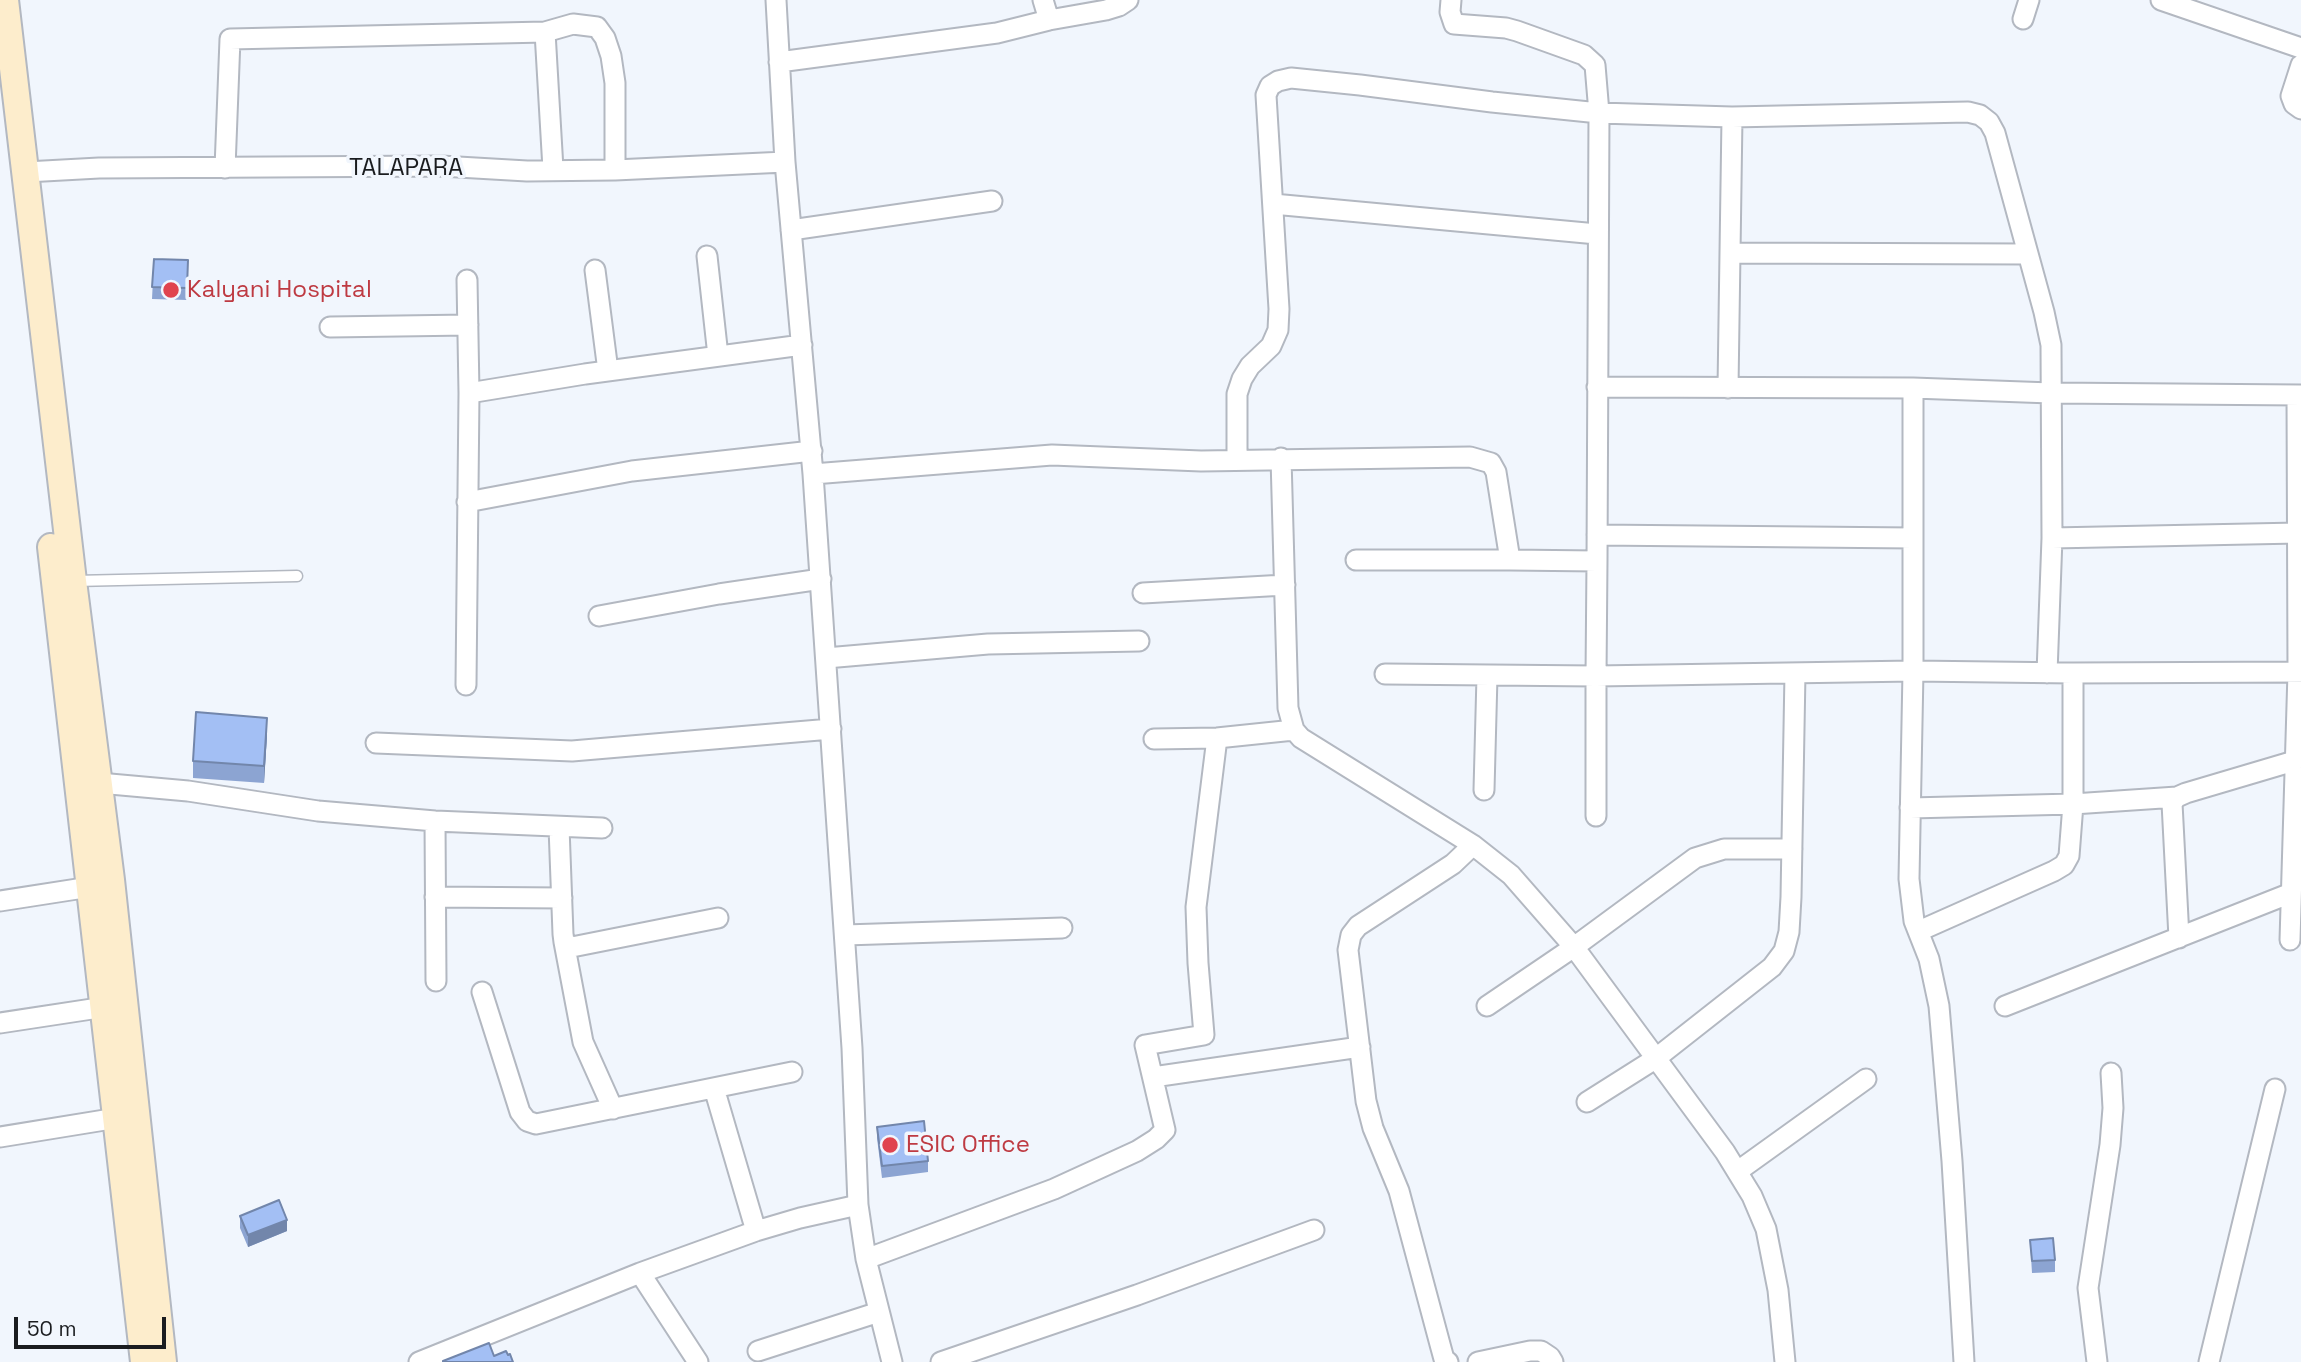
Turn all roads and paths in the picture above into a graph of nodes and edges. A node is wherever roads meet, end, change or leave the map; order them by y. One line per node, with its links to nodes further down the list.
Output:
1 (5, 0): 23 (main road)
2 (776, 0): 13 (street)
3 (1043, 0): 10 (street)
4 (1128, 0): 8 (street)
5 (1451, 0): 17 (street)
6 (2029, 0): 9 (street)
7 (2161, 0): 12 (street)
8 (1105, 5): 10 (street)
9 (2023, 19)
10 (1049, 20): 13 (street)
11 (545, 32): 20 (street); 21 (street); 22 (street)
12 (2301, 48)
13 (779, 62): 19 (street)
14 (2301, 65): 15 (street)
15 (2301, 109)
16 (0, 111): 91 (main road)
17 (1599, 113): 18 (street); 25 (street); 27 (street)
18 (1732, 117): 28 (street); 29 (street)
19 (785, 162): 22 (street, TALAPARA); 26 (street)
20 (225, 168): 21 (street, TALAPARA); 23 (street, TALAPARA)
21 (553, 169): 22 (street, TALAPARA)
22 (615, 170)
23 (26, 172): 58 (main road)
24 (992, 201): 26 (street)
25 (1273, 204): 27 (street); 46 (street)
26 (791, 230): 35 (street)
27 (1597, 234): 38 (street)
28 (1730, 253): 29 (street); 39 (street)
29 (2028, 254): 42 (street)
30 (707, 256): 36 (street)
31 (595, 270): 37 (street)
32 (467, 280): 33 (street)
33 (468, 326): 34 (street); 41 (street)
34 (330, 327)
35 (802, 345): 36 (street); 44 (street)
36 (718, 356): 37 (street)
37 (608, 371): 41 (street)
38 (1597, 387): 39 (street); 50 (street)
39 (1728, 388): 40 (street)
40 (1913, 388): 42 (street); 51 (street)
41 (469, 393): 48 (street)
42 (2051, 393): 43 (street); 52 (street)
43 (2299, 395): 49 (street)
44 (812, 451): 47 (street); 48 (street)
45 (1281, 458): 46 (street); 54 (street); 59 (street)
46 (1237, 460): 47 (street)
47 (813, 474): 57 (street)
48 (467, 502): 72 (street)
49 (2298, 533): 52 (street); 65 (street)
50 (1597, 536): 51 (street); 55 (street)
51 (1913, 538): 64 (street)
52 (2052, 538): 67 (street)
53 (1356, 560): 54 (street)
54 (1510, 560): 55 (street)
55 (1597, 561): 71 (street)
56 (297, 576): 58 (lane)
57 (821, 579): 61 (street); 63 (street)
58 (73, 581): 79 (main road)
59 (1284, 584): 60 (street); 74 (street)
60 (1143, 593)
61 (599, 616)
62 (1139, 641): 63 (street)
63 (826, 659): 73 (street)
64 (1913, 671): 66 (street); 67 (street); 83 (street)
65 (2299, 672): 68 (street); 78 (street)
66 (1796, 673): 71 (street); 90 (street)
67 (2048, 673): 68 (street)
68 (2073, 673): 82 (street)
69 (1385, 674): 70 (street)
70 (1487, 676): 71 (street); 80 (street)
71 (1596, 676): 85 (street)
72 (466, 685)
73 (831, 729): 77 (street); 99 (street)
74 (1294, 730): 75 (street); 89 (street)
75 (1217, 738): 76 (street); 114 (street)
76 (1154, 739)
77 (376, 743)
78 (2294, 761): 81 (street); 84 (street)
79 (99, 783): 86 (street); 131 (main road)
80 (1484, 790)
81 (2177, 797): 82 (street); 100 (street)
82 (2073, 804): 83 (street); 98 (street)
83 (1910, 808): 98 (street)
84 (2297, 809): 92 (street)
85 (1596, 816)
86 (435, 821): 87 (street); 93 (street)
87 (559, 827): 88 (street); 94 (street)
88 (602, 828)
89 (1473, 845): 103 (street); 110 (street)
90 (1792, 849): 103 (street); 111 (street)
91 (90, 887): 95 (street); 108 (main road)
92 (2291, 893): 100 (street); 101 (street)
93 (435, 897): 94 (street); 104 (street)
94 (562, 898): 102 (street)
95 (0, 901)
96 (718, 918): 102 (street)
97 (1062, 928): 99 (street)
98 (1919, 931): 140 (street)
99 (845, 935): 123 (street)
100 (2179, 938): 107 (street)
101 (2290, 940)
102 (564, 942): 119 (street)
103 (1574, 947): 106 (street); 111 (street)
104 (436, 981)
105 (482, 992): 119 (street)
106 (1488, 1006)
107 (2005, 1006)
108 (104, 1007): 109 (street); 120 (main road)
109 (0, 1023)
110 (1360, 1047): 114 (street); 136 (street)
111 (1655, 1059): 118 (street); 122 (street)
112 (792, 1072): 116 (street)
113 (2111, 1073): 141 (street)
114 (1153, 1077): 126 (street)
115 (1866, 1079): 122 (street)
116 (714, 1088): 119 (street); 125 (street)
117 (2275, 1089): 142 (street)
118 (1587, 1102)
119 (613, 1109)
120 (117, 1118): 121 (street); 130 (main road)
121 (0, 1136)
122 (1738, 1171): 139 (street)
123 (858, 1205): 125 (street); 126 (street)
124 (1314, 1230): 135 (street)
125 (756, 1231): 127 (street)
126 (866, 1259): 128 (street)
127 (640, 1273): 132 (street); 133 (street)
128 (879, 1312): 129 (street); 134 (street)
129 (758, 1351)
130 (144, 1362)
131 (163, 1362)
132 (419, 1362)
133 (698, 1362)
134 (892, 1362)
135 (942, 1362)
136 (1448, 1362)
137 (1478, 1362): 138 (street)
138 (1553, 1362)
139 (1786, 1362)
140 (1964, 1362)
141 (2098, 1362)
142 (2209, 1362)

